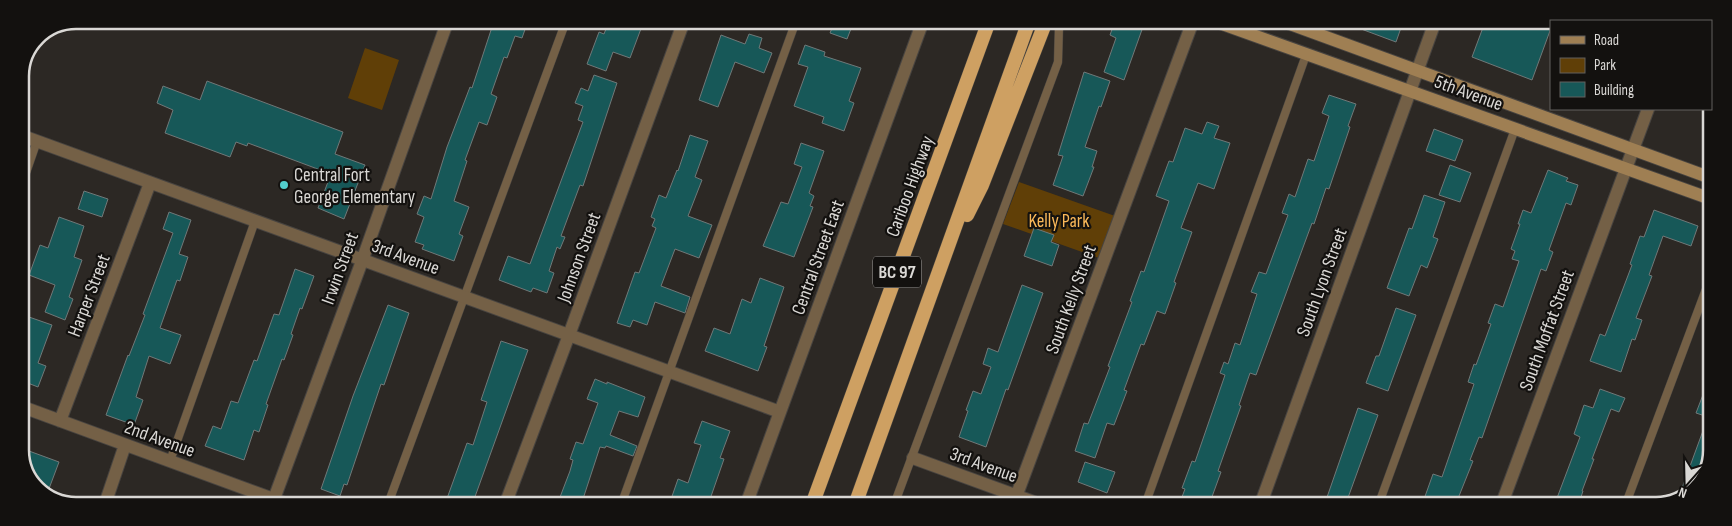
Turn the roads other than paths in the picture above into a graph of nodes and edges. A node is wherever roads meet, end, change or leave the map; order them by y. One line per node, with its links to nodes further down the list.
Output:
1 (443, 29): 30 (street, Irwin Street)
2 (563, 29): 32 (lane)
3 (681, 29): 34 (street, Johnson Street)
4 (793, 29): 35 (lane)
5 (920, 29): 37 (street, Central Street East)
6 (983, 29): 15 (highway)
7 (986, 29): 15 (highway, Cariboo Highway / BC 97)
8 (1025, 29): 31 (highway, BC 97)
9 (1051, 29): 31 (highway)
10 (1054, 29): 40 (lane)
11 (1190, 29): 53 (street, South Kelly Street)
12 (1236, 29): 16 (main road, 5th Avenue)
13 (1301, 29): 17 (main road, 5th Avenue)
14 (1432, 29): 17 (street, South Lyon Street)
15 (982, 39): 49 (highway, Cariboo Highway / BC 97)
16 (1306, 55): 18 (main road, 5th Avenue); 54 (lane)
17 (1417, 71): 18 (street, South Lyon Street); 23 (main road, 5th Avenue)
18 (1410, 91): 20 (main road, 5th Avenue); 55 (street, South Lyon Street)
19 (1648, 110): 23 (street, South Moffat Street)
20 (1515, 128): 25 (main road, 5th Avenue); 56 (lane)
21 (29, 138): 22 (street, 3rd Avenue)
22 (37, 141): 24 (lane); 27 (street, 3rd Avenue)
23 (1633, 149): 25 (street, South Moffat Street); 26 (main road, 5th Avenue)
24 (29, 164)
25 (1626, 168): 28 (main road, 5th Avenue); 57 (street, South Moffat Street)
26 (1703, 175)
27 (150, 183): 29 (street, 3rd Avenue); 38 (street, Harper Street)
28 (1703, 196)
29 (255, 221): 30 (street, 3rd Avenue); 41 (lane)
30 (362, 261): 32 (street, 3rd Avenue); 44 (street, Irwin Street)
31 (937, 274): 50 (highway, BC 97)
32 (464, 297): 34 (street, 3rd Avenue); 45 (lane)
33 (1703, 297): 58 (lane)
34 (569, 336): 35 (street, 3rd Avenue); 46 (street, Johnson Street)
35 (670, 372): 37 (street, 3rd Avenue); 47 (lane)
36 (29, 409): 38 (street, 2nd Avenue)
37 (780, 412): 48 (street, Central Street East)
38 (60, 421): 39 (street, 2nd Avenue)
39 (125, 445): 41 (street, 2nd Avenue); 42 (street)
40 (912, 458): 51 (lane); 52 (street, 3rd Avenue)
41 (170, 461): 43 (street, 2nd Avenue)
42 (107, 497)
43 (266, 497)
44 (275, 497)
45 (391, 497)
46 (508, 497)
47 (624, 497)
48 (749, 497)
49 (815, 497)
50 (857, 497)
51 (897, 497)
52 (1005, 497)
53 (1016, 497)
54 (1148, 497)
55 (1263, 497)
56 (1381, 497)
57 (1503, 497)
58 (1628, 497)

